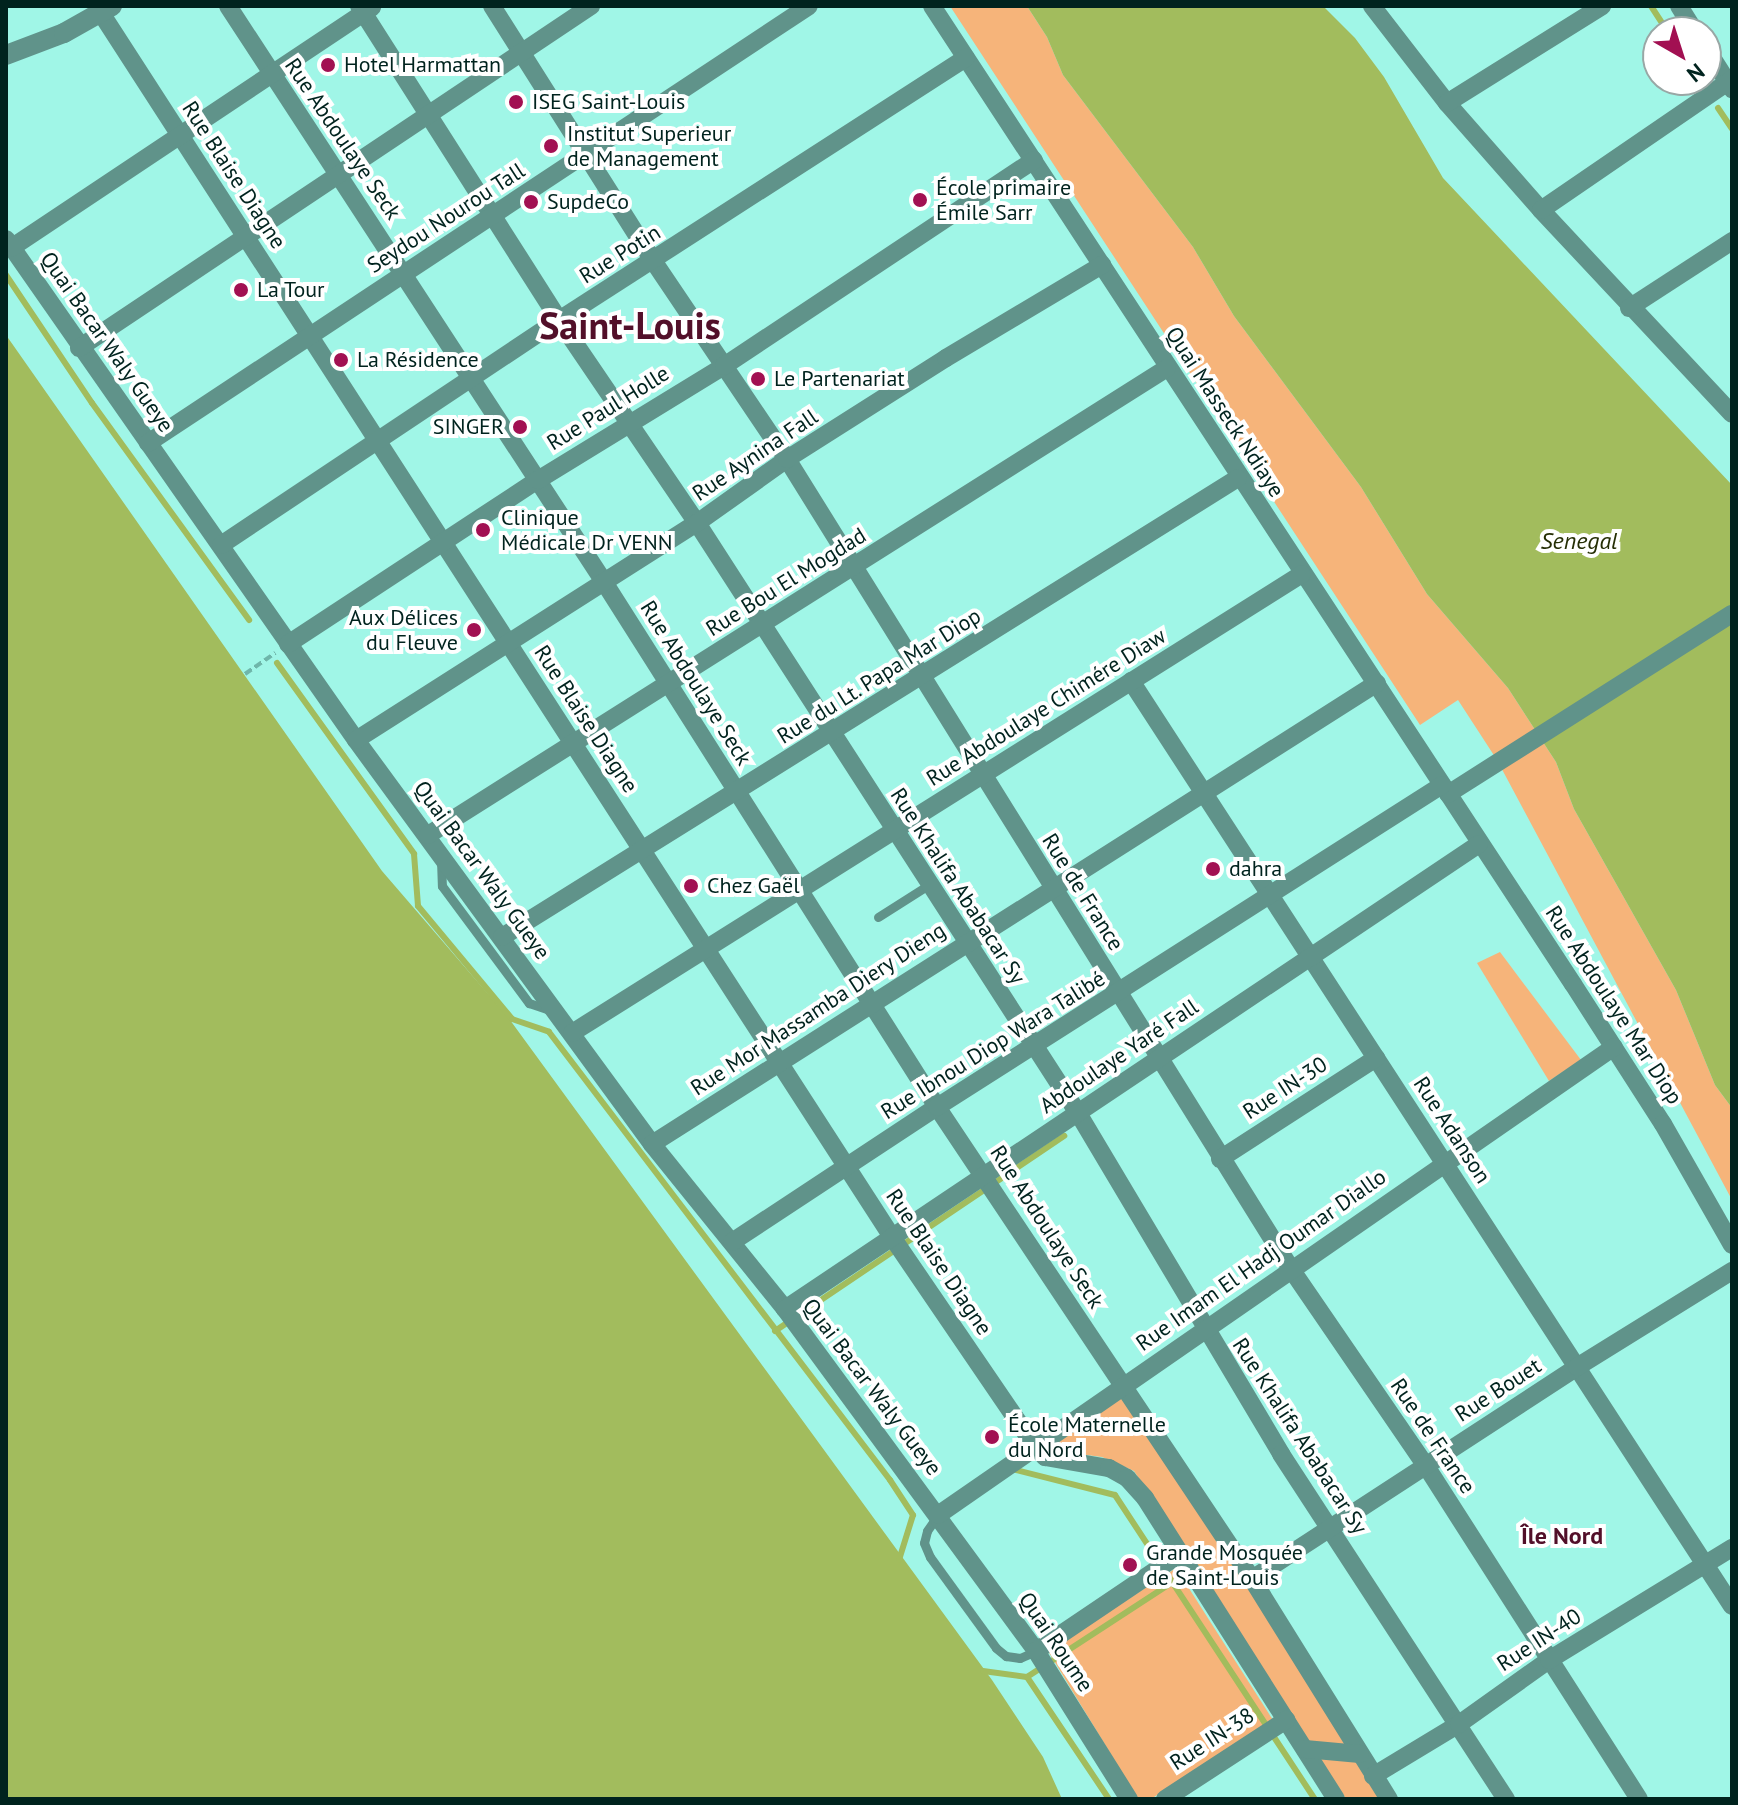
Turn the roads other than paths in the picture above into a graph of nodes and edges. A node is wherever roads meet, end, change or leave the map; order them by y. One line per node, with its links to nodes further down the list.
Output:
1 (228, 6): 13 (street, Rue Abdoulaye Seck)
2 (492, 6): 10 (street, Rue de France)
3 (591, 6): 10 (street)
4 (809, 6): 18 (street, Seydou Nourou Tall)
5 (932, 6): 12 (street, Quai Masseck Ndiaye)
6 (1372, 6): 15 (street)
7 (1602, 6): 15 (street)
8 (365, 8): 13 (street); 16 (street, Rue Khalifa Ababacar Sy)
9 (106, 10): 11 (street); 17 (street, Rue Blaise Diagne)
10 (522, 53): 16 (street); 18 (street, Rue de France)
11 (6, 55)
12 (966, 58): 19 (street, Quai Masseck Ndiaye); 26 (street, Rue Potin)
13 (272, 75): 17 (street); 20 (street, Rue Abdoulaye Seck)
14 (1731, 83): 21 (street)
15 (1447, 103): 21 (street)
16 (428, 115): 20 (street); 22 (street, Rue Khalifa Ababacar Sy)
17 (179, 136): 23 (street, Rue Blaise Diagne); 25 (street)
18 (586, 156): 22 (street, Seydou Nourou Tall); 26 (street, Rue de France)
19 (1034, 160): 27 (street, Quai Masseck Ndiaye); 33 (street, Rue Paul Holle)
20 (337, 174): 23 (street); 28 (street, Rue Abdoulaye Seck)
21 (1541, 210): 29 (street)
22 (492, 216): 28 (street, Seydou Nourou Tall); 30 (street, Rue Khalifa Ababacar Sy)
23 (246, 236): 31 (street, Rue Blaise Diagne); 32 (street)
24 (1732, 241): 29 (street)
25 (9, 243): 32 (street, Quai Bacar Waly Gueye)
26 (654, 262): 30 (street, Rue Potin); 33 (street, Rue de France)
27 (1102, 265): 34 (street, Quai Masseck Ndiaye); 40 (street, Rue Aynina Fall)
28 (404, 274): 31 (street, Seydou Nourou Tall); 35 (street, Rue Abdoulaye Seck)
29 (1629, 308): 36 (street)
30 (559, 320): 35 (street, Rue Potin); 37 (street, Rue Khalifa Ababacar Sy)
31 (310, 335): 38 (street, Rue Blaise Diagne); 39 (street, Seydou Nourou Tall)
32 (79, 348): 39 (street, Quai Bacar Waly Gueye)
33 (724, 366): 37 (street, Rue Paul Holle); 40 (street, Rue de France)
34 (1167, 368): 41 (street, Quai Masseck Ndiaye); 46 (street, Rue Bou El Mogdad)
35 (470, 380): 38 (street, Rue Potin); 42 (street, Rue Abdoulaye Seck)
36 (1731, 411)
37 (629, 424): 42 (street, Rue Paul Holle); 43 (street, Rue Khalifa Ababacar Sy)
38 (377, 440): 44 (street, Rue Blaise Diagne); 45 (street, Rue Potin)
39 (148, 443): 45 (street, Quai Bacar Waly Gueye)
40 (787, 459): 43 (street, Rue Aynina Fall); 46 (street, Rue de France)
41 (1238, 478): 47 (street, Quai Masseck Ndiaye); 53 (street, Rue du Lt. Papa Mar Diop)
42 (538, 480): 44 (street, Rue Paul Holle); 48 (street, Rue Abdoulaye Seck)
43 (697, 523): 48 (street, Rue Aynina Fall); 50 (street, Rue Khalifa Ababacar Sy)
44 (443, 542): 51 (street, Rue Blaise Diagne); 52 (street, Rue Paul Holle)
45 (221, 545): 52 (street, Quai Bacar Waly Gueye)
46 (853, 568): 50 (street, Rue Bou El Mogdad); 53 (street, Rue de France)
47 (1302, 574): 54 (street, Rue Abdoulaye Chimére Diaw); 55 (street, Quai Masseck Ndiaye)
48 (604, 582): 51 (street, Rue Aynina Fall); 56 (street, Rue Abdoulaye Seck)
49 (1732, 614): 61 (street)
50 (763, 625): 56 (street, Rue Bou El Mogdad); 57 (street, Rue Khalifa Ababacar Sy)
51 (508, 643): 58 (street, Rue Aynina Fall); 59 (street, Rue Blaise Diagne)
52 (288, 644): 58 (street, Quai Bacar Waly Gueye)
53 (923, 677): 57 (street, Rue du Lt. Papa Mar Diop); 60 (street, Rue de France)
54 (1131, 681): 60 (street, Rue Abdoulaye Chimére Diaw); 62 (street, Rue Adanson)
55 (1377, 683): 61 (street, Quai Masseck Ndiaye); 62 (street, Rue Mor Massamba Diery Dieng)
56 (669, 684): 59 (street, Rue Bou El Mogdad); 63 (street, Rue Abdoulaye Seck)
57 (831, 734): 63 (street, Rue du Lt. Papa Mar Diop); 64 (street, Rue Khalifa Ababacar Sy)
58 (356, 740): 65 (street, Quai Bacar Waly Gueye)
59 (573, 744): 65 (street, Rue Bou El Mogdad); 67 (street, Rue Blaise Diagne)
60 (983, 776): 64 (street, Rue Abdoulaye Chimére Diaw); 70 (street, Rue de France)
61 (1445, 790): 66 (street, Rue Abdoulaye Mar Diop); 72 (street, Rue Ibnou Diop Wara Talibé)
62 (1204, 792): 70 (street, Rue Mor Massamba Diery Dieng); 72 (street, Rue Adanson)
63 (736, 793): 67 (street, Rue du Lt. Papa Mar Diop); 71 (street, Rue Abdoulaye Seck)
64 (895, 831): 69 (street, Rue Khalifa Ababacar Sy); 71 (street, Rue Abdoulaye Chimére Diaw)
65 (428, 835): 68 (street, Quai Bacar Waly Gueye)
66 (1479, 844): 77 (street, Abdoulaye Yaré Fall); 83 (street, Rue Abdoulaye Mar Diop)
67 (642, 850): 74 (street, Rue du Lt. Papa Mar Diop); 76 (street, Rue Blaise Diagne)
68 (441, 852): 74 (street, Quai Bacar Waly Gueye); 80 (lane)
69 (930, 884): 73 (lane); 75 (street, Rue Khalifa Ababacar Sy)
70 (1052, 888): 75 (street, Rue Mor Massamba Diery Dieng); 78 (street, Rue de France)
71 (801, 890): 76 (street, Rue Abdoulaye Chimére Diaw); 79 (street, Rue Abdoulaye Seck)
72 (1270, 894): 77 (street, Rue Adanson); 78 (street, Rue Ibnou Diop Wara Talibé)
73 (878, 917)
74 (502, 937): 80 (street, Quai Bacar Waly Gueye)
75 (965, 943): 79 (street, Rue Mor Massamba Diery Dieng); 82 (street, Rue Khalifa Ababacar Sy)
76 (708, 949): 81 (street, Rue Abdoulaye Chimére Diaw); 86 (street, Rue Blaise Diagne)
77 (1311, 957): 84 (street, Rue Adanson); 85 (street, Abdoulaye Yaré Fall)
78 (1119, 994): 82 (street, Rue Ibnou Diop Wara Talibé); 85 (street, Rue de France)
79 (871, 1003): 86 (street, Rue Mor Massamba Diery Dieng); 87 (street, Rue Abdoulaye Seck)
80 (557, 1013): 81 (street, Quai Bacar Waly Gueye)
81 (572, 1033): 89 (street, Quai Bacar Waly Gueye)
82 (1034, 1047): 87 (street, Rue Ibnou Diop Wara Talibé); 88 (street, Rue Khalifa Ababacar Sy)
83 (1614, 1047): 91 (street, Rue Imam El Hadj Oumar Diallo); 96 (street, Rue Abdoulaye Mar Diop)
84 (1376, 1058): 90 (street, Rue IN-30); 91 (street, Rue Adanson)
85 (1157, 1059): 88 (street, Abdoulaye Yaré Fall); 90 (street, Rue de France)
86 (779, 1063): 89 (street, Rue Mor Massamba Diery Dieng); 92 (street, Rue Blaise Diagne)
87 (937, 1107): 92 (street, Rue Ibnou Diop Wara Talibé); 93 (street, Rue Abdoulaye Seck)
88 (1078, 1113): 93 (street, Abdoulaye Yaré Fall); 100 (street, Rue Khalifa Ababacar Sy)
89 (652, 1144): 95 (street, Quai Bacar Waly Gueye)
90 (1220, 1159): 97 (street, Rue de France)
91 (1444, 1162): 97 (street, Rue Imam El Hadj Oumar Diallo); 101 (street, Rue Adanson)
92 (848, 1168): 94 (street, Rue Blaise Diagne); 95 (street, Rue Ibnou Diop Wara Talibé)
93 (985, 1175): 94 (street, Abdoulaye Yaré Fall); 102 (street, Rue Abdoulaye Seck)
94 (892, 1237): 99 (street, Abdoulaye Yaré Fall); 103 (street, Rue Blaise Diagne)
95 (732, 1242): 99 (street, Quai Bacar Waly Gueye)
96 (1732, 1245)
97 (1291, 1269): 100 (street, Rue Imam El Hadj Oumar Diallo); 104 (street, Rue de France)
98 (1732, 1271): 101 (street, Rue Bouet)
99 (785, 1309): 105 (street, Quai Bacar Waly Gueye)
100 (1203, 1328): 102 (street, Rue Imam El Hadj Oumar Diallo); 106 (street, Rue Khalifa Ababacar Sy)
101 (1577, 1367): 104 (street, Rue Bouet); 109 (street, Rue Adanson)
102 (1122, 1387): 103 (street, Rue Imam El Hadj Oumar Diallo); 110 (street, Rue Abdoulaye Seck)
103 (1036, 1448): 105 (street, Rue Imam El Hadj Oumar Diallo); 108 (street)
104 (1426, 1466): 106 (street, Rue Bouet); 113 (street, Rue de France)
105 (938, 1515): 112 (street, Quai Roume); 112 (lane)
106 (1331, 1530): 110 (street, Rue Bouet); 115 (street, Rue Khalifa Ababacar Sy)
107 (1732, 1548): 109 (street, Rue IN-40)
108 (1180, 1554): 112 (street); 114 (street)
109 (1705, 1565): 111 (street, Rue Adanson); 113 (street, Rue IN-40)
110 (1252, 1579): 117 (street, Rue Abdoulaye Seck)
111 (1732, 1606)
112 (1036, 1651): 119 (street, Quai Roume)
113 (1549, 1660): 115 (street, Rue IN-40); 124 (street, Rue de France)
114 (1286, 1720): 116 (street); 120 (street, Rue IN-38)
115 (1459, 1724): 118 (street, Rue IN-40); 123 (street, Rue Khalifa Ababacar Sy)
116 (1305, 1749): 117 (street); 121 (street)
117 (1360, 1754): 118 (street, Rue Abdoulaye Seck)
118 (1373, 1776): 122 (street, Rue Abdoulaye Seck)
119 (1129, 1799)
120 (1165, 1799)
121 (1336, 1799)
122 (1389, 1799)
123 (1506, 1799)
124 (1639, 1799)

